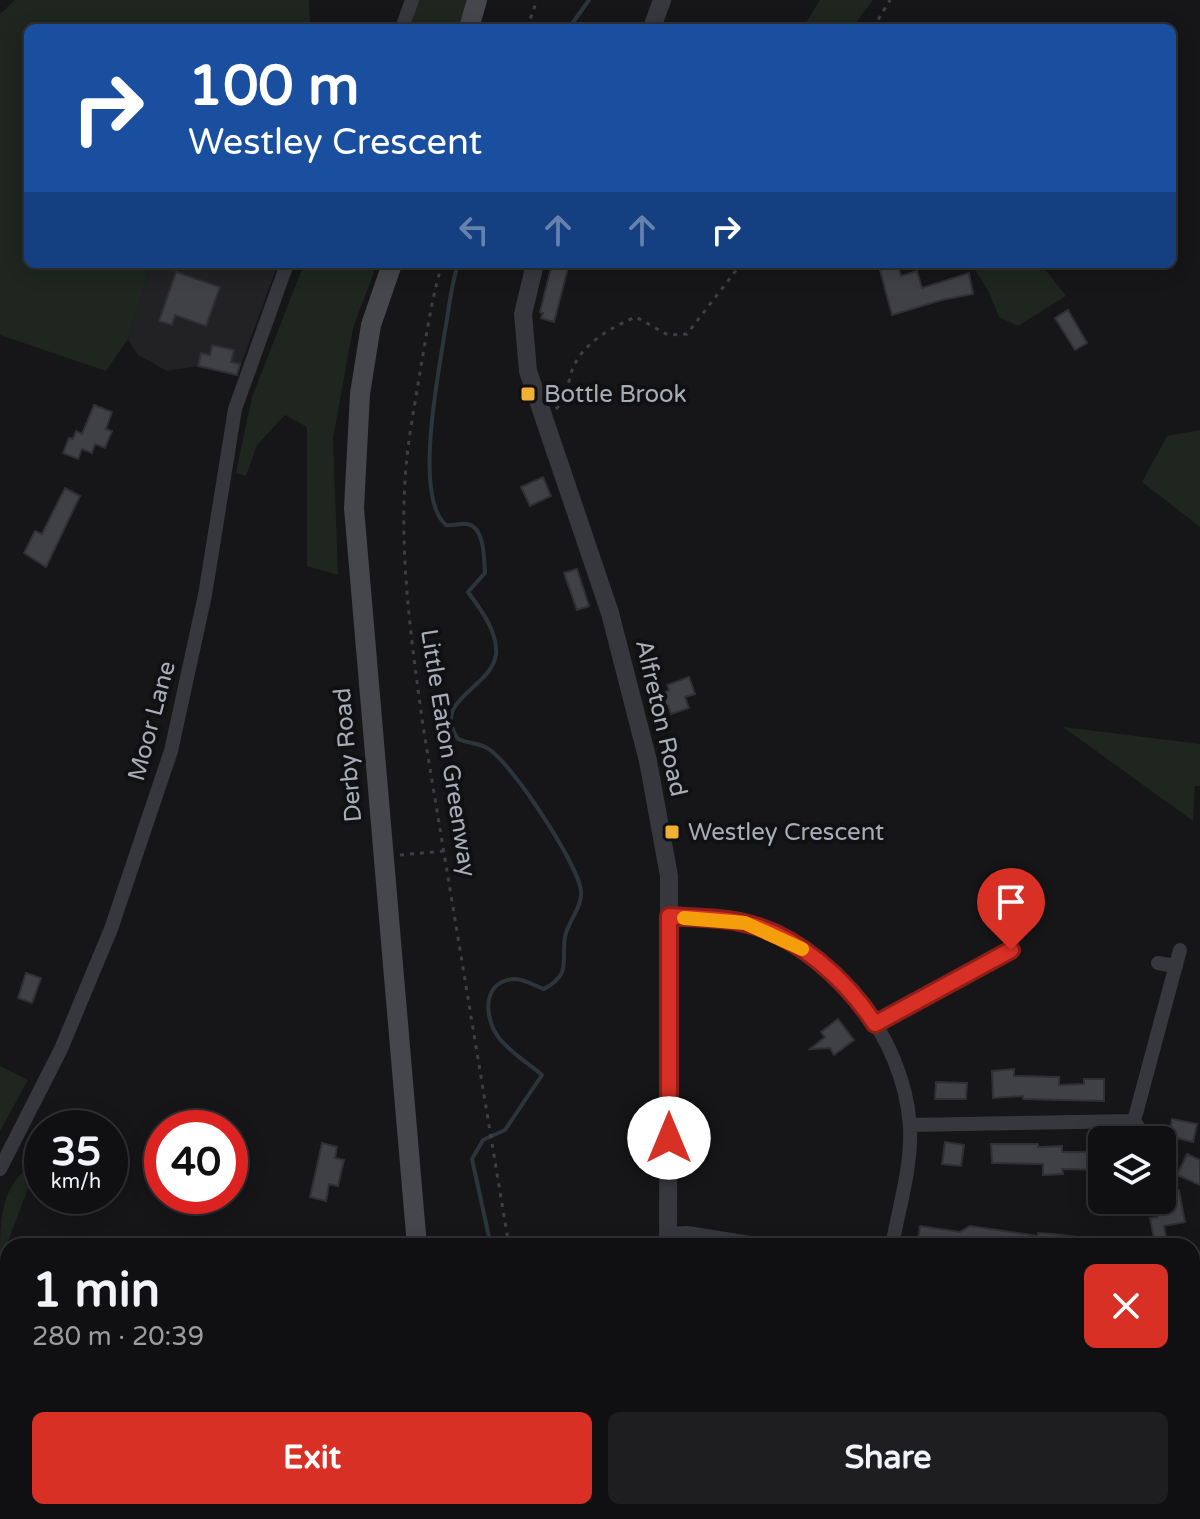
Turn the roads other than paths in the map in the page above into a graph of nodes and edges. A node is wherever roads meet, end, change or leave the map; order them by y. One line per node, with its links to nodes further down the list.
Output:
1 (412, 0): 4 (street)
2 (477, 0): 5 (main road)
3 (662, 0): 6 (street)
4 (403, 24)
5 (470, 24)
6 (653, 24)
7 (286, 268): 19 (street, Moor Lane)
8 (391, 268): 20 (main road, Derby Road)
9 (534, 268): 10 (street, Alfreton Road)
10 (669, 916): 15 (street); 21 (street, Alfreton Road)
11 (1011, 950): 15 (street)
12 (1180, 950): 14 (street)
13 (1158, 963): 14 (street)
14 (1176, 966): 16 (street)
15 (875, 1024): 17 (street)
16 (1134, 1121): 17 (street); 18 (street)
17 (910, 1125): 24 (street)
18 (1137, 1126)
19 (0, 1169)
20 (416, 1238)
21 (668, 1238)
22 (673, 1238): 23 (street)
23 (719, 1238)
24 (894, 1238)

